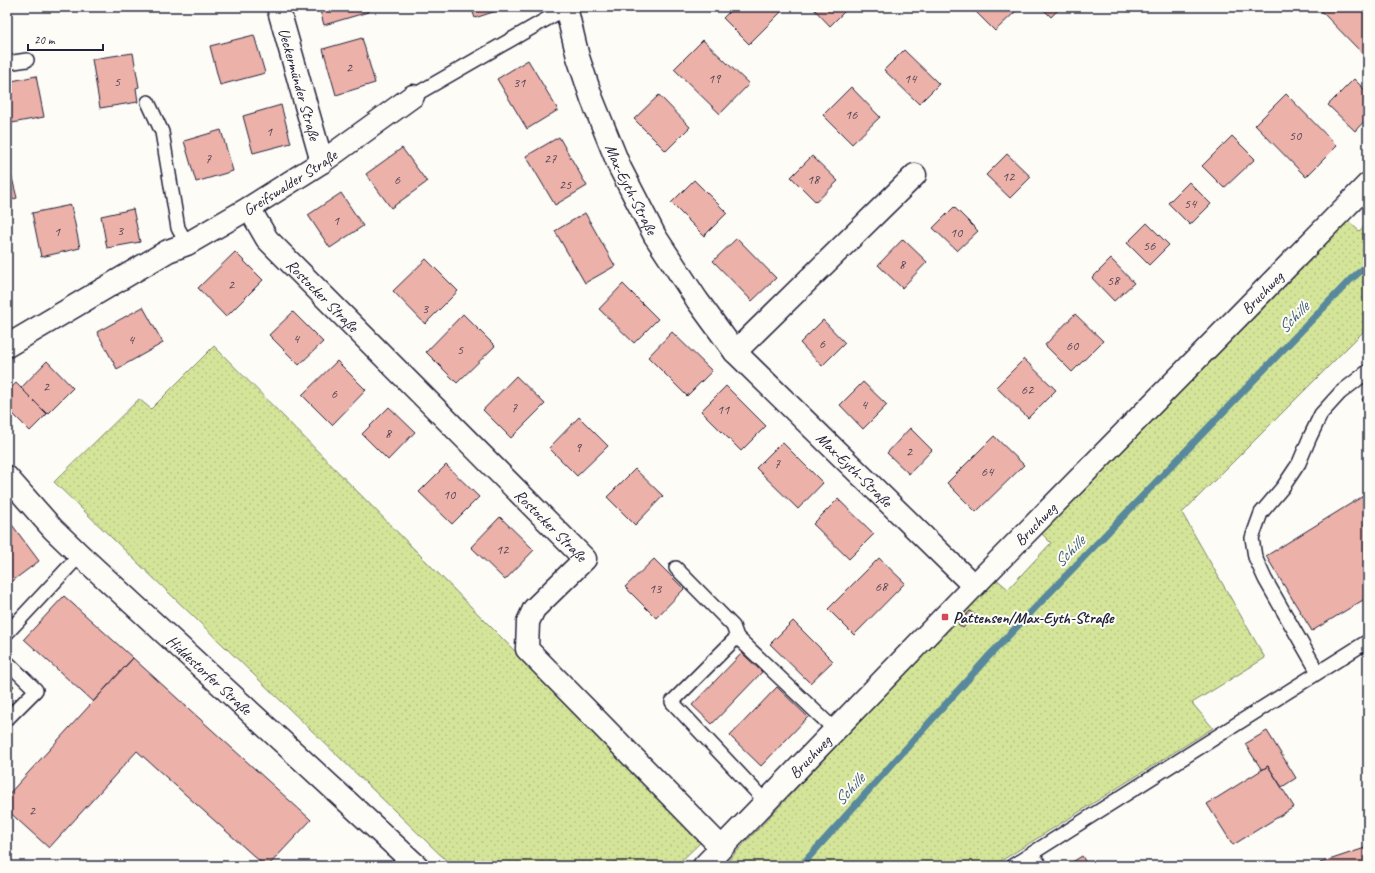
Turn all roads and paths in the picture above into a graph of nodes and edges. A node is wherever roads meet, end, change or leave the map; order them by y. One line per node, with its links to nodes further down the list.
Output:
1 (278, 7): 7 (street, Ueckermünder Straße)
2 (567, 7): 5 (lane, Greifswalder Straße); 13 (street, Max-Eyth-Straße)
3 (27, 60): 4 (lane)
4 (7, 63)
5 (413, 96): 7 (street, Greifswalder Straße)
6 (148, 102): 11 (lane)
7 (322, 162): 10 (street, Greifswalder Straße)
8 (915, 175): 13 (street)
9 (1368, 184): 18 (street, Bruchweg)
10 (249, 208): 11 (street, Greifswalder Straße); 27 (street, Rostocker Straße)
11 (187, 244): 12 (street, Greifswalder Straße)
12 (7, 346)
13 (735, 352): 18 (street, Max-Eyth-Straße)
14 (1367, 372): 23 (lane)
15 (7, 477): 16 (street, Hiddestorfer Straße)
16 (80, 555): 19 (lane); 29 (street, Hiddestorfer Straße)
17 (676, 568): 20 (lane)
18 (974, 586): 25 (street, Bruchweg)
19 (7, 633)
20 (737, 637): 25 (lane); 26 (lane)
21 (1368, 641): 23 (lane)
22 (7, 662): 24 (lane)
23 (1318, 672): 28 (lane)
24 (7, 719)
25 (835, 730): 26 (street, Bruchweg)
26 (766, 802): 27 (street, Bruchweg)
27 (722, 848): 30 (street, Bruchweg)
28 (1031, 854): 31 (lane); 32 (lane)
29 (417, 866)
30 (704, 866)
31 (1012, 866)
32 (1041, 866)

